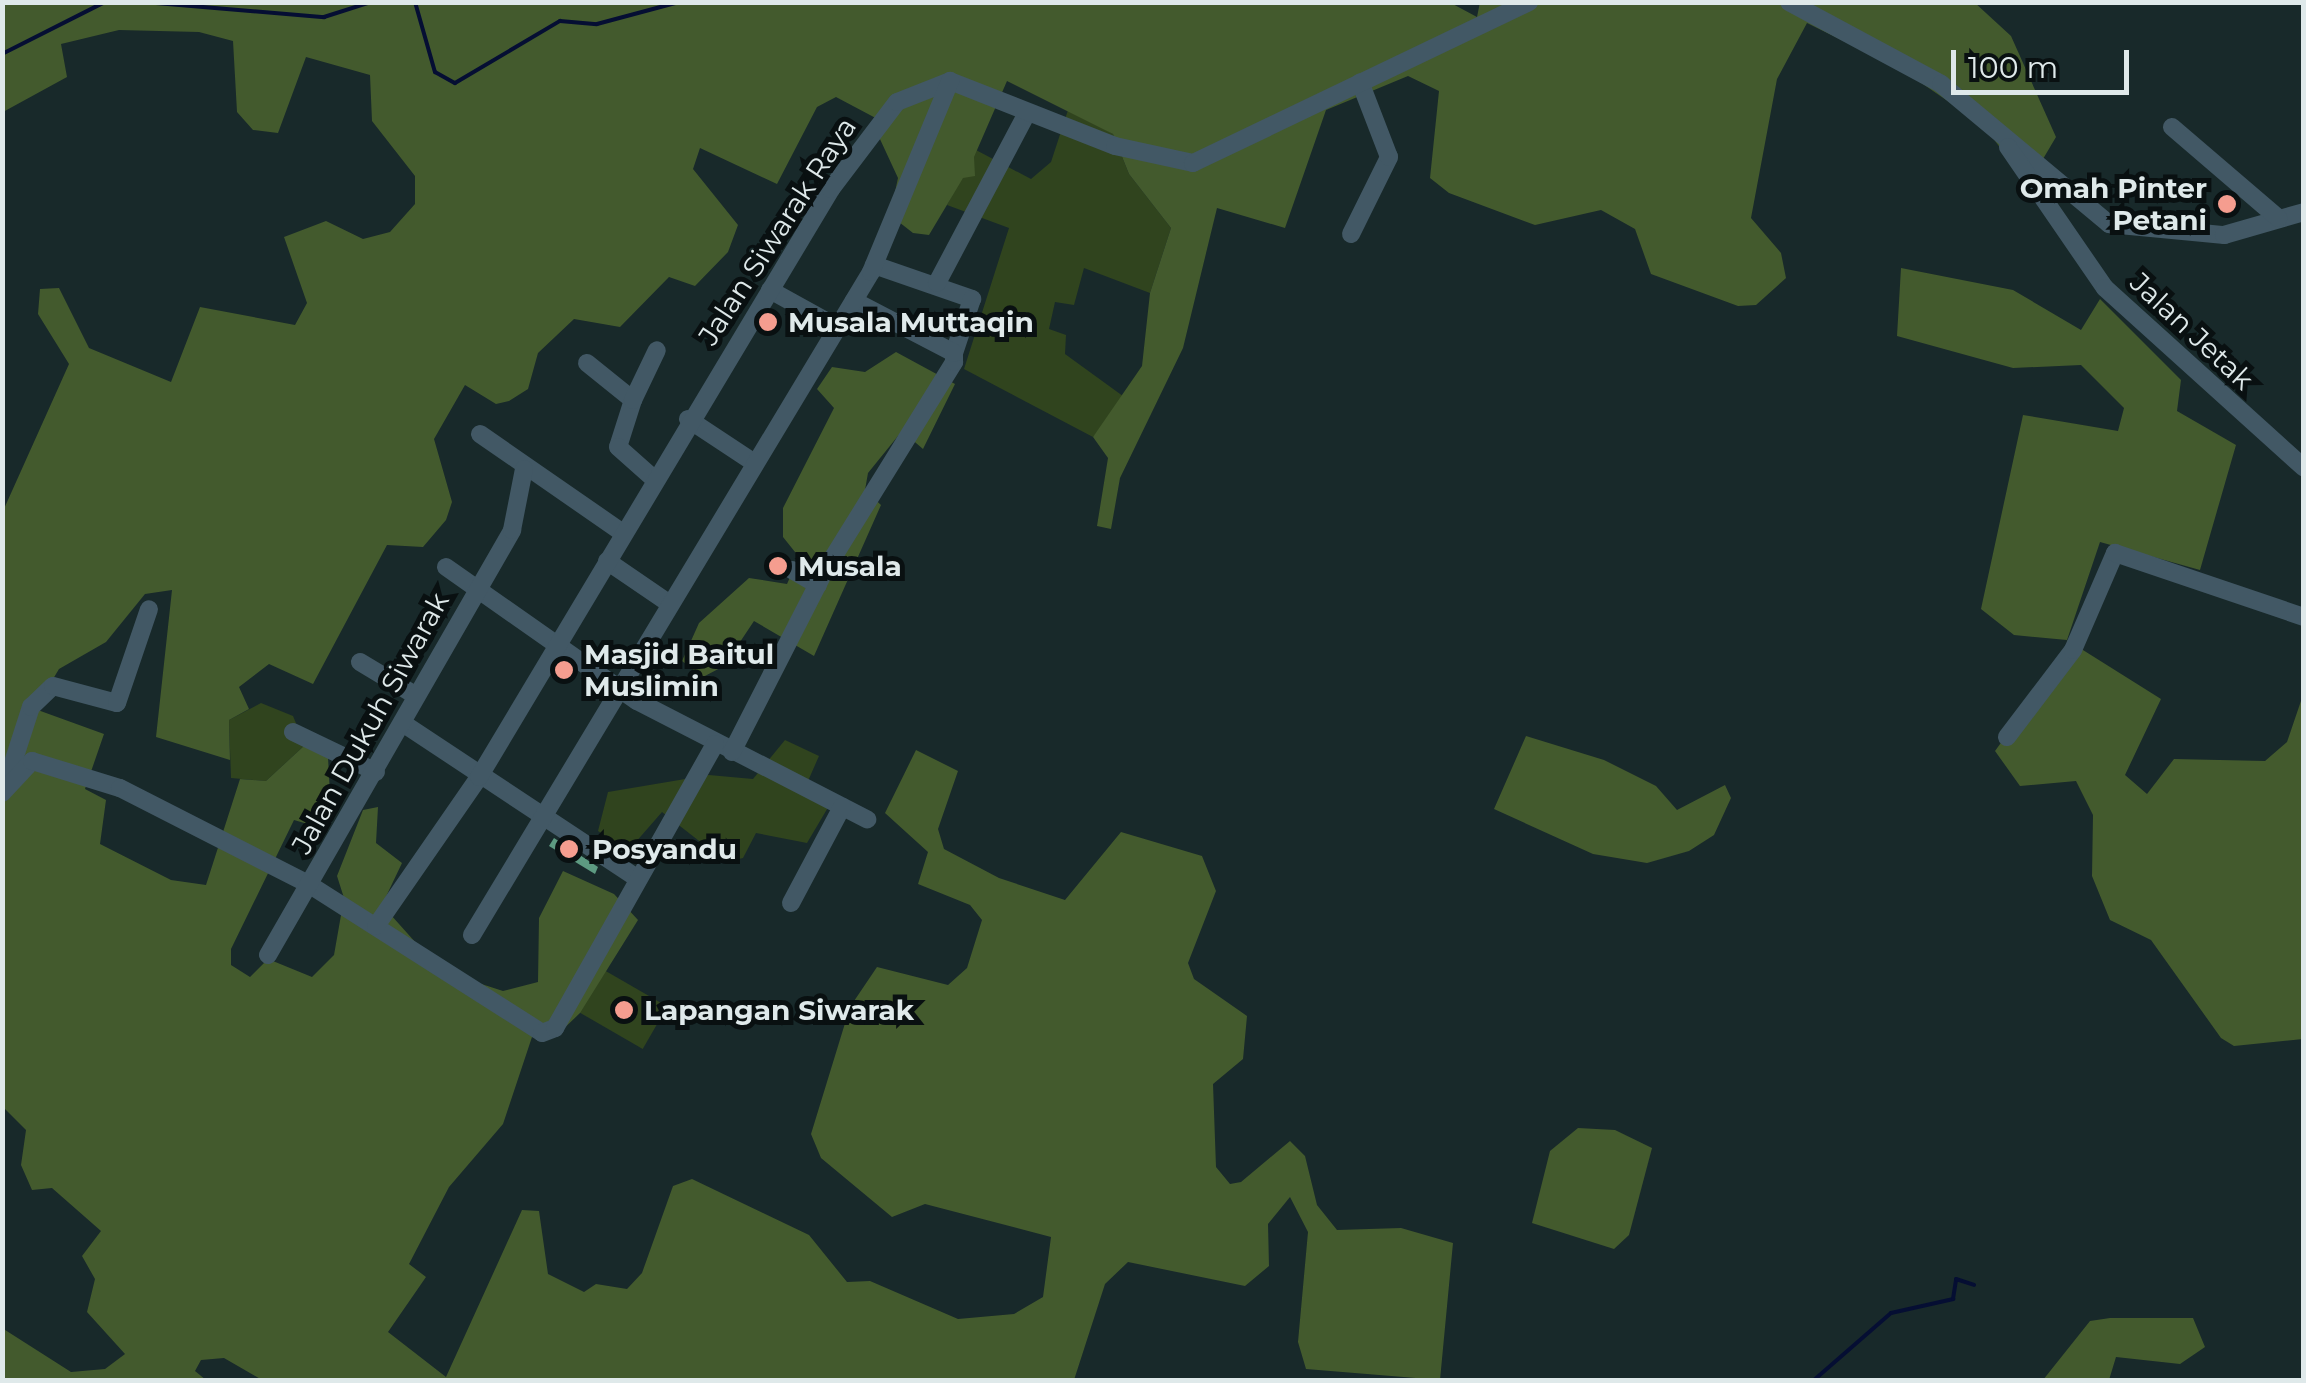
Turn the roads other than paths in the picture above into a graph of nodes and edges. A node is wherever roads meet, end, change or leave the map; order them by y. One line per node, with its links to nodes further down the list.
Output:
1 (1530, 2): 4 (street)
2 (1789, 2): 6 (street)
3 (950, 81): 5 (street); 11 (street); 13 (street, Jalan Siwarak Raya)
4 (1360, 82): 5 (street); 10 (street)
5 (1027, 113): 12 (street)
6 (1991, 122): 9 (street); 23 (street, Jalan Jetak)
7 (2172, 127): 9 (street)
8 (2304, 212): 9 (street)
9 (2278, 218)
10 (1351, 234)
11 (874, 265): 12 (street); 14 (street)
12 (936, 283): 17 (street)
13 (770, 290): 15 (street); 20 (street, Jalan Siwarak Raya)
14 (854, 301): 15 (street); 17 (street)
15 (835, 326): 22 (street)
16 (657, 350): 19 (street)
17 (954, 353): 30 (street)
18 (587, 363): 19 (street)
19 (633, 400): 25 (street)
20 (688, 420): 22 (street); 25 (street, Jalan Siwarak Raya)
21 (480, 434): 24 (street)
22 (753, 462): 32 (street)
23 (2304, 468)
24 (524, 470): 26 (street); 31 (street, Jalan Dukuh Siwarak)
25 (654, 478): 26 (street, Jalan Siwarak Raya)
26 (623, 533): 27 (street, Jalan Siwarak Raya)
27 (606, 561): 32 (street); 35 (street, Jalan Siwarak Raya)
28 (446, 568): 31 (street, Jalan Dukuh Siwarak)
29 (792, 570): 30 (street)
30 (818, 585): 42 (street)
31 (477, 588): 35 (street, Jalan Dukuh Siwarak); 38 (street, Jalan Dukuh Siwarak)
32 (670, 604): 37 (street)
33 (149, 609): 45 (street)
34 (2304, 617): 41 (street)
35 (556, 645): 37 (street, Jalan Dukuh Siwarak); 44 (street, Jalan Siwarak Raya)
36 (360, 662): 38 (street)
37 (620, 689): 42 (street, Jalan Dukuh Siwarak); 48 (street)
38 (416, 695): 39 (street, Jalan Dukuh Siwarak)
39 (404, 724): 43 (street, Jalan Dukuh Siwarak); 44 (street)
40 (293, 732): 43 (street)
41 (2007, 737)
42 (724, 748): 46 (street, Jalan Dukuh Siwarak); 49 (street)
43 (376, 772): 50 (street, Jalan Dukuh Siwarak)
44 (479, 777): 48 (street); 52 (street, Jalan Siwarak Raya)
45 (4, 788): 50 (street, Jalan Dukuh Siwarak)
46 (842, 807): 47 (street, Jalan Dukuh Siwarak); 51 (street)
47 (867, 819)
48 (545, 820): 49 (street); 53 (street)
49 (634, 876): 52 (street, Jalan Dukuh Siwarak)
50 (310, 884): 52 (street, Jalan Dukuh Siwarak); 54 (street)
51 (790, 903)
52 (376, 926)
53 (472, 934)
54 (268, 955)

